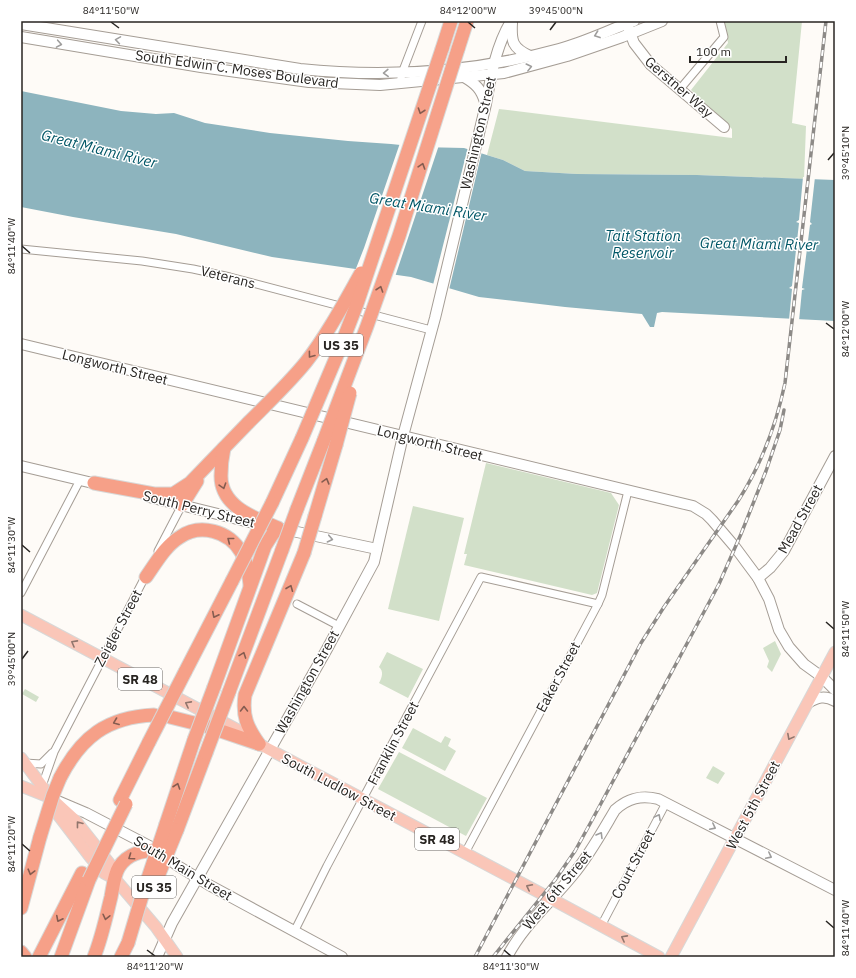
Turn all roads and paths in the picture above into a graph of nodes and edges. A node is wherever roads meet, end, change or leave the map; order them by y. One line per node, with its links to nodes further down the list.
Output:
1 (422, 21): 18 (street)
2 (451, 21): 28 (highway, US 35, one-way to 28, bridge)
3 (467, 21): 32 (highway, US 35, one-way to 3, bridge)
4 (512, 21): 13 (street); 16 (street, Washington Street)
5 (662, 21): 10 (street, South Edwin C. Moses Boulevard)
6 (720, 21): 24 (street)
7 (630, 22): 10 (street, Gerstner Way); 13 (street, South Edwin C. Moses Boulevard, one-way to 13)
8 (21, 24): 9 (street, South Edwin C. Moses Boulevard)
9 (33, 24): 12 (street, South Edwin C. Moses Boulevard, one-way to 9)
10 (630, 34): 19 (street, South Edwin C. Moses Boulevard, one-way to 10); 24 (street, Gerstner Way)
11 (21, 37): 14 (street, South Edwin C. Moses Boulevard, one-way to 14)
12 (176, 49): 14 (street); 15 (street, South Edwin C. Moses Boulevard)
13 (530, 56): 16 (street, South Edwin C. Moses Boulevard)
14 (174, 62): 20 (street, South Edwin C. Moses Boulevard)
15 (262, 63): 17 (street, South Edwin C. Moses Boulevard); 20 (street)
16 (494, 63): 18 (street, South Edwin C. Moses Boulevard); 19 (street, Washington Street)
17 (309, 70): 18 (street, South Edwin C. Moses Boulevard, one-way to 17); 22 (street)
18 (402, 73): 23 (street)
19 (491, 74): 21 (street, South Edwin C. Moses Boulevard); 25 (street, Washington Street)
20 (260, 75): 22 (street, South Edwin C. Moses Boulevard)
21 (464, 77): 23 (street, South Edwin C. Moses Boulevard); 25 (street)
22 (308, 82): 23 (street, South Edwin C. Moses Boulevard)
23 (400, 84)
24 (680, 89): 26 (street, Gerstner Way)
25 (486, 104): 29 (street, Washington Street)
26 (724, 127)
27 (21, 248): 29 (street, Veterans)
28 (374, 249): 33 (highway, one-way to 33, bridge); 70 (highway, US 35, one-way to 70, bridge)
29 (432, 330): 31 (street, Washington Street)
30 (21, 344): 31 (street, Longworth Street)
31 (403, 436): 39 (street, Longworth Street); 42 (street, Washington Street)
32 (330, 442): 59 (highway, one-way to 32, bridge); 79 (highway, US 35, one-way to 32, bridge)
33 (224, 448): 35 (highway); 41 (highway, one-way to 41)
34 (835, 456): 44 (street, Mead Street)
35 (211, 461): 38 (highway); 40 (highway)
36 (21, 466): 37 (street, South Perry Street)
37 (80, 480): 38 (street, South Perry Street); 46 (street)
38 (94, 483): 40 (street, South Perry Street)
39 (628, 491): 44 (street, Longworth Street); 48 (street, Eaker Street)
40 (182, 505): 41 (street, South Perry Street); 43 (street, Zeigler Street)
41 (278, 528): 42 (street, South Perry Street, one-way to 42); 45 (highway)
42 (377, 549): 50 (street, Washington Street)
43 (146, 577): 45 (highway, one-way to 43); 52 (street, Zeigler Street)
44 (758, 578): 53 (street, Longworth Street)
45 (250, 586): 79 (highway, one-way to 45, bridge)
46 (21, 593)
47 (297, 604): 50 (street)
48 (598, 604): 65 (street, Franklin Street); 69 (street, Eaker Street)
49 (21, 615): 52 (main road, South Ludlow Street / SR 48, one-way to 49)
50 (339, 626): 59 (street, Washington Street)
51 (835, 652): 53 (main road, West 5th Street)
52 (102, 658): 59 (main road, South Ludlow Street / SR 48, one-way to 52); 60 (street, Zeigler Street)
53 (822, 677): 54 (street); 56 (main road, West 5th Street)
54 (835, 690)
55 (835, 700): 56 (street)
56 (808, 703): 67 (main road, West 5th Street, one-way to 67)
57 (154, 715): 75 (highway, one-way to 75, bridge)
58 (170, 716): 59 (highway)
59 (264, 747): 65 (main road, South Ludlow Street / SR 48); 71 (street, Washington Street)
60 (54, 752): 61 (street, Zeigler Street); 63 (street, Zeigler Street)
61 (23, 761): 63 (main road)
62 (21, 786): 64 (main road, South Main Street)
63 (42, 786): 64 (main road)
64 (51, 798): 68 (street, South Main Street); 72 (main road)
65 (363, 800): 69 (main road, South Ludlow Street / SR 48); 77 (street, Franklin Street)
66 (666, 803): 67 (street, West 6th Street, one-way to 67); 74 (street, West 6th Street, one-way to 66); 76 (street, Court Street, one-way to 66)
67 (735, 838): 73 (street, West 6th Street, one-way to 73); 92 (main road, West 5th Street)
68 (157, 850): 71 (street, South Main Street); 72 (highway, one-way to 72)
69 (465, 853): 74 (main road, South Ludlow Street / SR 48, one-way to 69)
70 (86, 876): 81 (highway); 84 (highway, US 35, one-way to 84)
71 (197, 878): 77 (street, South Main Street); 78 (street, Washington Street)
72 (115, 879): 78 (main road); 85 (highway, one-way to 85)
73 (835, 890)
74 (551, 899): 76 (main road, South Ludlow Street / SR 48); 90 (street, West 6th Street)
75 (21, 908)
76 (601, 926): 91 (main road, South Ludlow Street / SR 48, one-way to 76)
77 (294, 932): 89 (street, South Main Street)
78 (164, 940): 87 (street, Washington Street); 88 (main road)
79 (128, 943): 86 (highway, US 35)
80 (21, 952): 82 (highway); 83 (street)
81 (63, 952)
82 (25, 957)
83 (29, 957)
84 (39, 957)
85 (94, 957)
86 (121, 957)
87 (157, 957)
88 (177, 957)
89 (342, 957)
90 (507, 957)
91 (658, 957)
92 (671, 957)

